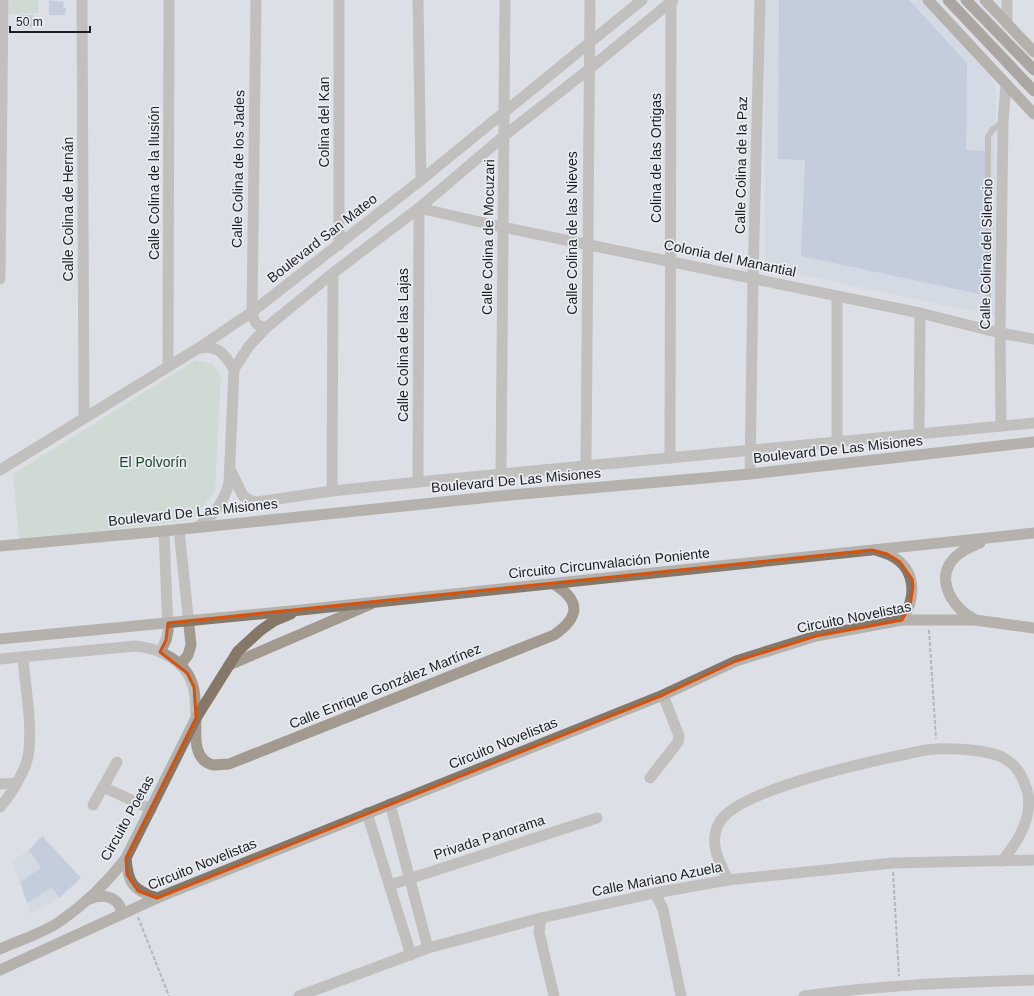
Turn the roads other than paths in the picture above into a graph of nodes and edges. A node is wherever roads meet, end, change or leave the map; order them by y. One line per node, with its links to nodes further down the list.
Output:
1 (3, 0): 35 (street)
2 (82, 0): 47 (street, Calle Colina de Hernán)
3 (169, 0): 45 (street, Calle Colina de la Ilusión)
4 (256, 0): 39 (street, Calle Colina de los Jades)
5 (339, 0): 32 (street, Colina del Kan)
6 (418, 0): 28 (street)
7 (505, 0): 24 (street, Calle Colina de Mocuzari)
8 (590, 0): 18 (street, Calle Colina de las Nieves)
9 (642, 0): 18 (street, Boulevard San Mateo)
10 (760, 0): 36 (street, Calle Colina de la Paz)
11 (928, 0): 22 (main road)
12 (948, 0): 23 (main road)
13 (966, 0): 21 (main road)
14 (984, 0): 17 (main road)
15 (1007, 0): 17 (street)
16 (672, 1): 20 (street); 33 (street, Colina de las Ortigas)
17 (1007, 24): 19 (main road)
18 (589, 43): 20 (street, Calle Colina de las Nieves); 24 (street, Boulevard San Mateo)
19 (1034, 52)
20 (588, 70): 27 (street); 31 (street, Calle Colina de las Nieves)
21 (1034, 70)
22 (1006, 84): 25 (main road); 26 (street, Calle Colina del Silencio)
23 (1034, 91)
24 (504, 112): 27 (street, Calle Colina de Mocuzari); 28 (street, Boulevard San Mateo)
25 (1034, 114)
26 (1003, 122): 38 (lane); 42 (street, Calle Colina del Silencio)
27 (504, 136): 29 (street); 30 (street, Calle Colina de Mocuzari)
28 (421, 180): 32 (street, Boulevard San Mateo)
29 (419, 208): 30 (street, Colonia del Manantial); 34 (street); 60 (street, Calle Colina de las Lajas)
30 (502, 227): 31 (street, Colonia del Manantial); 58 (street, Calle Colina de Mocuzari)
31 (587, 244): 33 (street, Colonia del Manantial); 55 (street, Calle Colina de las Nieves)
32 (339, 245): 39 (street, Boulevard San Mateo)
33 (671, 261): 36 (street, Colonia del Manantial); 54 (street, Colina de las Ortigas)
34 (333, 273): 41 (street); 61 (street)
35 (0, 279)
36 (753, 279): 37 (street, Colonia del Manantial); 53 (street, Calle Colina de la Paz)
37 (837, 296): 40 (street, Colonia del Manantial); 51 (street)
38 (988, 306)
39 (252, 312): 41 (street); 44 (street, Boulevard San Mateo)
40 (920, 313): 42 (street, Colonia del Manantial); 50 (street)
41 (267, 328): 46 (street)
42 (1000, 333): 43 (street, Colonia del Manantial); 49 (street, Calle Colina del Silencio)
43 (1034, 339)
44 (197, 349): 45 (street, Boulevard San Mateo); 46 (street)
45 (168, 365): 47 (street, Boulevard San Mateo)
46 (234, 369): 56 (street)
47 (84, 418): 57 (street, Boulevard San Mateo)
48 (1034, 423): 49 (street, Boulevard De Las Misiones)
49 (1001, 426): 50 (street, Boulevard De Las Misiones)
50 (919, 434): 51 (street, Boulevard De Las Misiones)
51 (836, 442): 53 (street, Boulevard De Las Misiones)
52 (1034, 442): 59 (main road, Boulevard De Las Misiones)
53 (750, 451): 54 (street, Boulevard De Las Misiones); 59 (street, Calle Colina de la Paz)
54 (670, 458): 55 (street, Boulevard De Las Misiones)
55 (586, 466): 58 (street, Boulevard De Las Misiones)
56 (230, 469): 61 (street, Boulevard De Las Misiones); 62 (street)
57 (0, 470)
58 (501, 474): 60 (street, Boulevard De Las Misiones)
59 (750, 474): 62 (main road, Boulevard De Las Misiones)
60 (418, 482): 61 (street, Boulevard De Las Misiones)
61 (332, 490)
62 (199, 526): 63 (main road, Boulevard De Las Misiones)
63 (178, 529): 64 (main road, Boulevard De Las Misiones); 72 (street)
64 (164, 531): 67 (main road, Boulevard De Las Misiones); 75 (street)
65 (1034, 533): 66 (main road, Circuito Circunvalación Poniente)
66 (989, 539): 68 (main road, Circuito Circunvalación Poniente); 74 (main road)
67 (0, 546)
68 (872, 550): 69 (main road, Circuito Circunvalación Poniente); 73 (main road)
69 (554, 584): 70 (main road, Circuito Circunvalación Poniente); 84 (street, Calle Enrique González Martínez)
70 (375, 602): 71 (main road, Circuito Circunvalación Poniente); 82 (street)
71 (301, 610): 72 (main road, Circuito Circunvalación Poniente); 82 (main road, Circuito Poetas)
72 (187, 620): 75 (main road, Circuito Circunvalación Poniente); 81 (street)
73 (902, 620): 74 (main road, Circuito Novelistas); 83 (main road, Circuito Novelistas)
74 (975, 620): 76 (main road, Circuito Novelistas)
75 (168, 623): 77 (main road, Circuito Circunvalación Poniente); 78 (street)
76 (1034, 628)
77 (0, 639)
78 (160, 652): 79 (street); 81 (street)
79 (23, 657): 80 (street); 87 (street)
80 (0, 659)
81 (180, 665): 84 (street)
82 (229, 665): 84 (main road, Circuito Poetas)
83 (663, 695): 86 (street); 90 (main road, Circuito Novelistas)
84 (196, 718): 93 (main road, Circuito Poetas)
85 (117, 762): 89 (street)
86 (650, 778)
87 (16, 783): 88 (street); 92 (street)
88 (0, 784)
89 (103, 787): 91 (street); 93 (street)
90 (390, 804): 94 (main road, Circuito Novelistas); 99 (street)
91 (93, 805)
92 (0, 807)
93 (151, 809): 96 (main road, Circuito Poetas)
94 (367, 813): 101 (street); 103 (main road, Circuito Novelistas)
95 (597, 818): 99 (street, Privada Panorama)
96 (126, 858): 103 (main road); 104 (main road, Circuito Poetas)
97 (1034, 860): 98 (street, Calle Mariano Azuela)
98 (1002, 861): 100 (street, Calle Mariano Azuela); 100 (street)
99 (410, 878): 101 (street, Privada Panorama); 107 (street)
100 (728, 880): 102 (street, Calle Mariano Azuela)
101 (390, 885): 109 (street)
102 (655, 893): 106 (street, Calle Mariano Azuela); 114 (street)
103 (158, 898): 105 (main road, Circuito Novelistas)
104 (89, 899): 105 (main road); 108 (main road, Circuito Poetas)
105 (122, 914): 110 (main road, Circuito Novelistas)
106 (540, 918): 107 (street, Calle Mariano Azuela); 113 (street)
107 (428, 948): 109 (street, Calle Mariano Azuela)
108 (0, 949)
109 (411, 955): 112 (street, Calle Mariano Azuela)
110 (0, 970)
111 (1034, 980): 115 (street)
112 (299, 996)
113 (554, 996)
114 (681, 996)
115 (804, 996)

